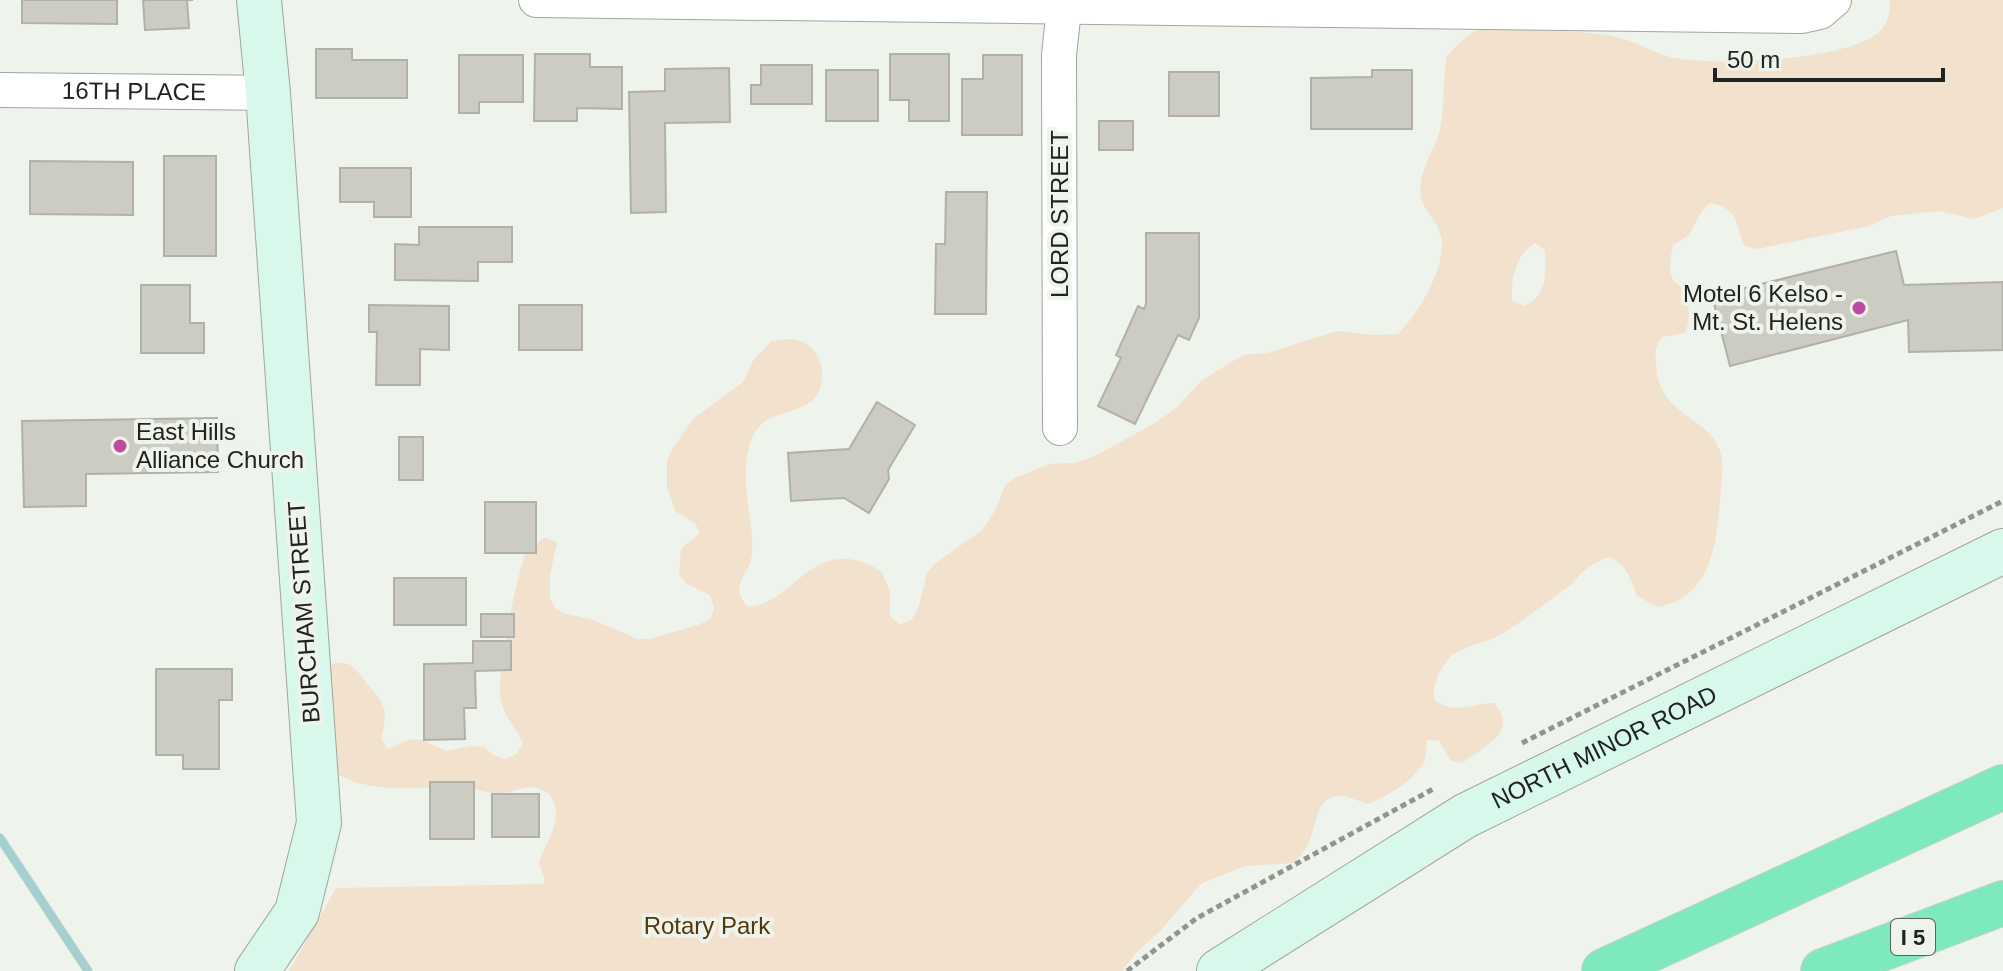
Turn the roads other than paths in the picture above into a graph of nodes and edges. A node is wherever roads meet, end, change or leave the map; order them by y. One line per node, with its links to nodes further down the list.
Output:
1 (259, 0): 6 (street, BURCHAM STREET)
2 (536, 0): 4 (street)
3 (1834, 0): 4 (street)
4 (1065, 4): 7 (street, LORD STREET)
5 (0, 90): 6 (street, 16TH PLACE)
6 (268, 93): 11 (street, BURCHAM STREET)
7 (1060, 428)
8 (2003, 551): 12 (street, NORTH MINOR ROAD)
9 (2003, 787): 13 (highway)
10 (2003, 903): 14 (highway, I 5)
11 (257, 971)
12 (1219, 971)
13 (1604, 971)
14 (1823, 971)

